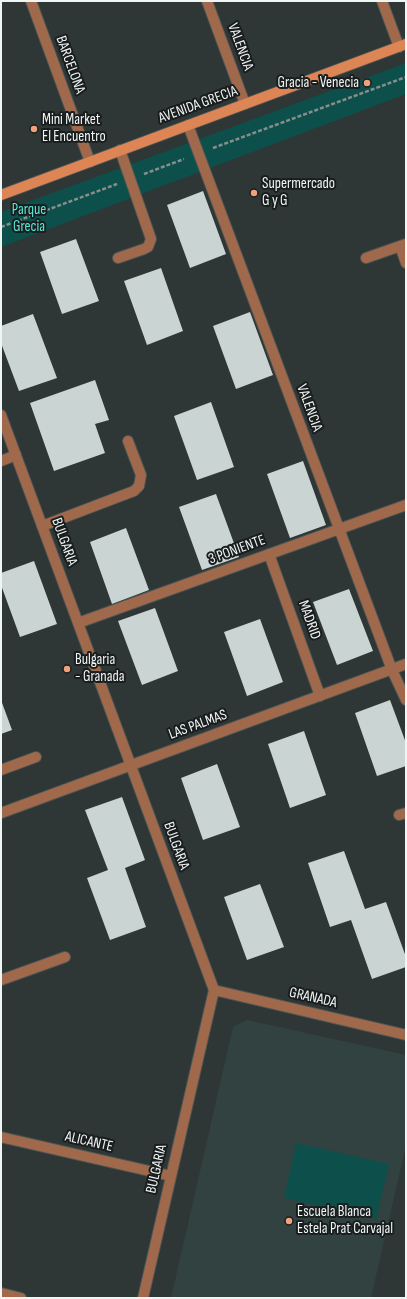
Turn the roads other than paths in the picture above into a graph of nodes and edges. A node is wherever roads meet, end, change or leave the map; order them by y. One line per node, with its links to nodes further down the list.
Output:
1 (31, 1): 8 (street, BARCELONA)
2 (207, 1): 5 (street, VALENCIA)
3 (382, 1): 4 (street)
4 (403, 46): 5 (main road, AVENIDA GRECIA)
5 (245, 104): 6 (main road, AVENIDA GRECIA)
6 (188, 125): 7 (main road, AVENIDA GRECIA); 20 (street, VALENCIA)
7 (120, 150): 8 (main road, AVENIDA GRECIA); 11 (street)
8 (90, 162): 9 (main road, AVENIDA GRECIA)
9 (1, 195)
10 (403, 245): 12 (street); 13 (street)
11 (118, 258)
12 (366, 258)
13 (406, 264)
14 (1, 415): 16 (street, BULGARIA)
15 (128, 441): 19 (street)
16 (16, 455): 17 (street); 19 (street, BULGARIA)
17 (1, 461)
18 (406, 505): 20 (street, 3 PONIENTE)
19 (42, 526): 22 (street, BULGARIA)
20 (339, 529): 21 (street, 3 PONIENTE); 24 (street, VALENCIA)
21 (269, 554): 22 (street, 3 PONIENTE); 25 (street, MADRID)
22 (78, 623): 28 (street, BULGARIA)
23 (406, 664): 24 (street, LAS PALMAS)
24 (392, 670): 25 (street, LAS PALMAS); 26 (street, VALENCIA)
25 (320, 696): 28 (street, LAS PALMAS)
26 (406, 700)
27 (36, 757): 29 (street)
28 (130, 766): 30 (street, LAS PALMAS); 33 (street, BULGARIA)
29 (1, 770)
30 (1, 813)
31 (65, 957): 32 (street)
32 (1, 980)
33 (214, 990): 34 (street, GRANADA); 36 (street, BULGARIA)
34 (406, 1035)
35 (1, 1137): 36 (street, ALICANTE)
36 (171, 1176): 39 (street, BULGARIA)
37 (1, 1293): 38 (street)
38 (21, 1298)
39 (143, 1298)

